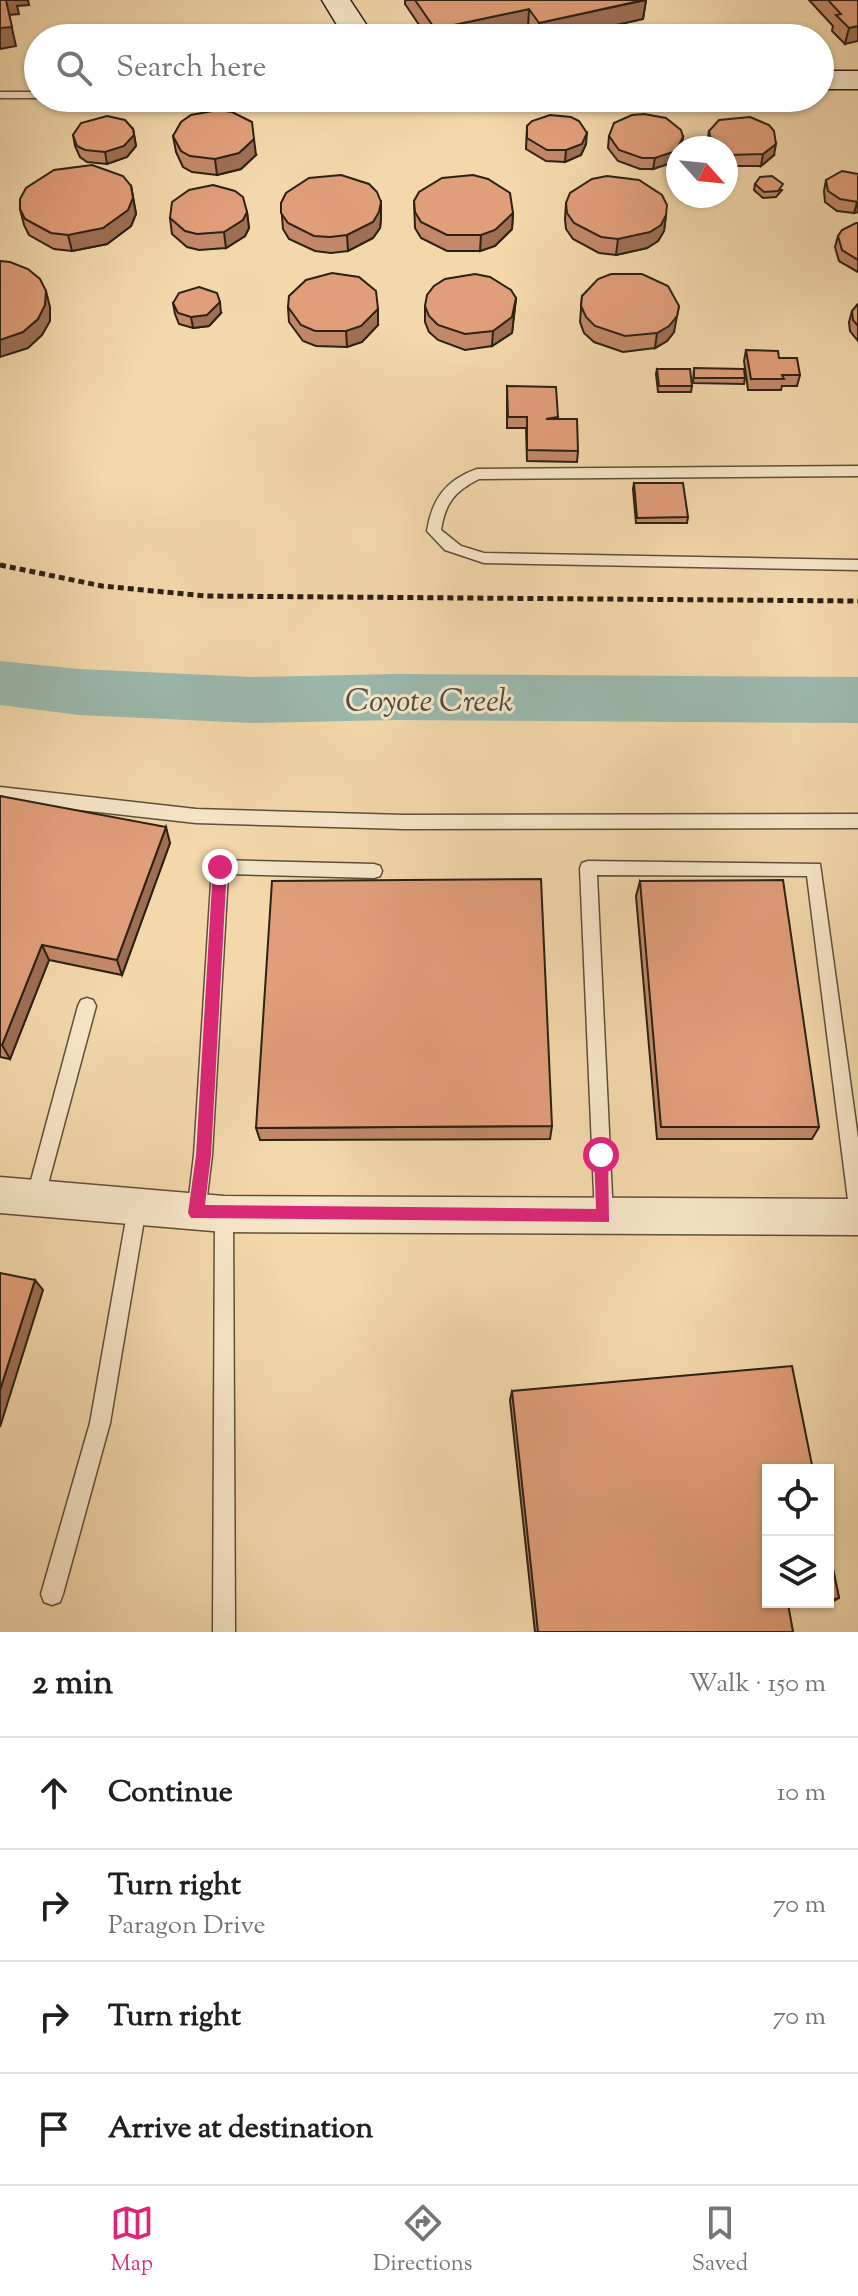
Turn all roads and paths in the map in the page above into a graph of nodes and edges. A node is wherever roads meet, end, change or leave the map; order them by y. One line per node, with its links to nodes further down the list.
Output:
1 (340, 1): 2 (street)
2 (352, 24)
3 (834, 80): 4 (street)
4 (858, 80)
5 (0, 95): 6 (lane)
6 (24, 95)
7 (858, 471): 9 (lane)
8 (0, 565): 10 (path)
9 (858, 565)
10 (858, 601)
11 (0, 794): 12 (lane)
12 (858, 821)
13 (374, 871): 18 (lane)
14 (87, 1006): 15 (lane)
15 (18, 1197): 16 (street)
16 (137, 1208): 18 (street); 21 (lane)
17 (858, 1208): 19 (lane)
18 (210, 1213): 19 (street); 22 (lane)
19 (604, 1217): 20 (street)
20 (858, 1217)
21 (52, 1594)
22 (224, 1632)

